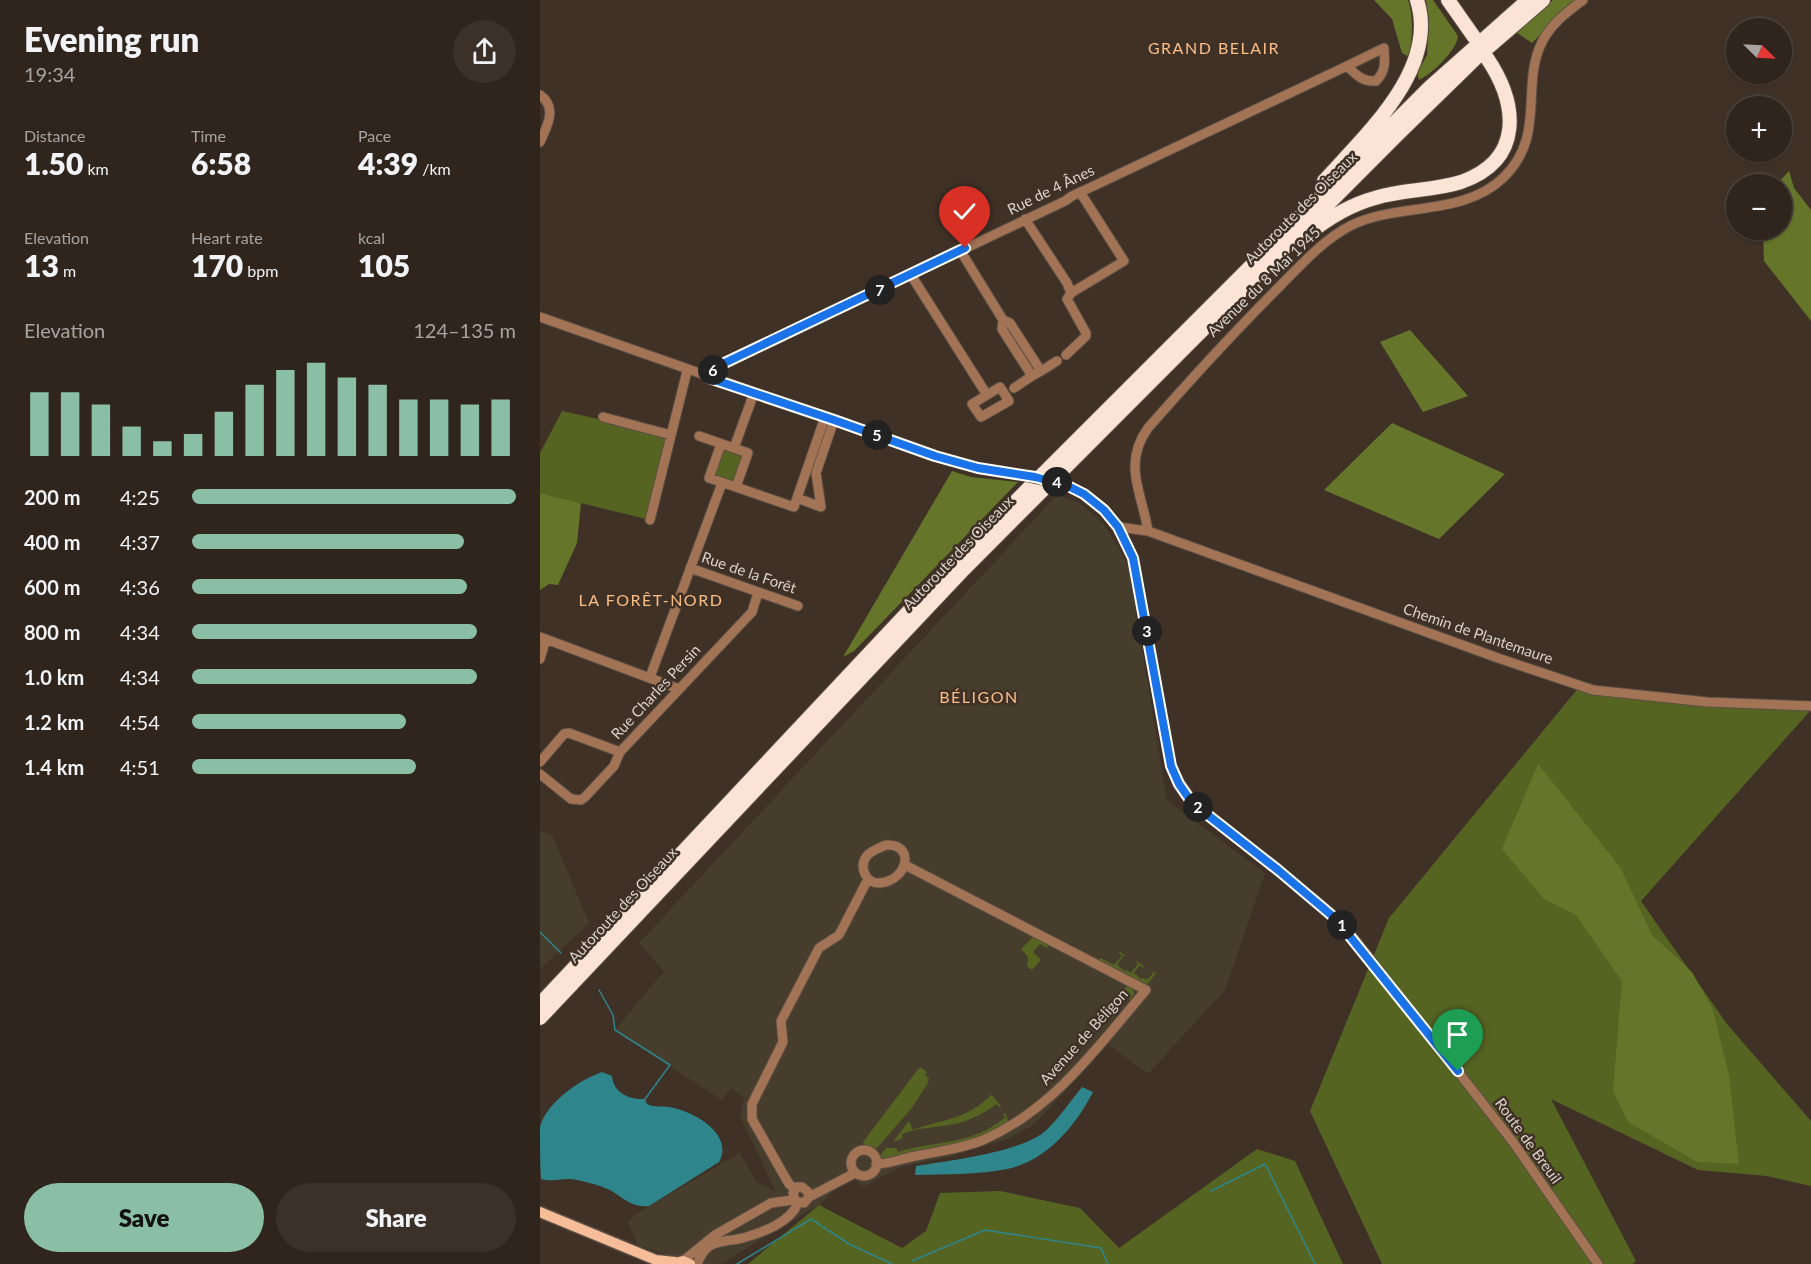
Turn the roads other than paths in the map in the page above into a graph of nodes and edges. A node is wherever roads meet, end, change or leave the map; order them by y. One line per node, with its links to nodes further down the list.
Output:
1 (1417, 0): 15 (highway)
2 (1448, 0): 6 (highway)
3 (1528, 0): 15 (highway, Autoroute des Oiseaux)
4 (1544, 0): 19 (highway, Autoroute des Oiseaux)
5 (1583, 0): 40 (street, Avenue du 8 Mai 1945)
6 (1474, 37)
7 (1487, 58): 19 (highway)
8 (1347, 66): 11 (street, Rue de 4 Ânes)
9 (540, 95): 10 (street)
10 (540, 142)
11 (1080, 192): 12 (street, Rue de 4 Ânes); 16 (street)
12 (1025, 219): 13 (street, Rue de 4 Ânes); 16 (street)
13 (960, 250): 14 (street, Rue de 4 Ânes); 18 (street)
14 (911, 275): 25 (street, Rue de 4 Ânes); 28 (street)
15 (1229, 287): 54 (highway, Autoroute des Oiseaux)
16 (1071, 293): 20 (street)
17 (540, 318): 23 (street)
18 (1003, 320): 22 (street); 24 (street)
19 (1205, 327): 57 (highway, Autoroute des Oiseaux)
20 (1066, 355)
21 (1057, 361): 22 (street)
22 (1041, 370): 24 (street)
23 (687, 371): 25 (street); 31 (street)
24 (1032, 376): 26 (street)
25 (709, 378): 27 (street)
26 (1014, 388)
27 (754, 393): 30 (street); 34 (street)
28 (987, 394)
29 (603, 417): 31 (street)
30 (830, 418): 37 (street); 37 (street); 39 (street, Route de Breuil, bridge)
31 (671, 435): 38 (street)
32 (699, 436): 33 (street)
33 (721, 444): 34 (street); 35 (street)
34 (734, 448): 36 (street)
35 (722, 483): 36 (street); 41 (street)
36 (736, 488): 37 (street)
37 (797, 498)
38 (650, 520)
39 (1118, 527): 40 (street); 68 (street, Route de Breuil)
40 (1148, 531): 48 (street, Chemin de Plantemaure)
41 (690, 568): 42 (street, Rue de la Forêt); 46 (street)
42 (758, 592): 43 (street, Rue de la Forêt); 47 (street, Rue Charles Persin)
43 (798, 606)
44 (543, 638): 45 (street); 46 (street)
45 (540, 660)
46 (650, 677): 47 (street)
47 (679, 689): 49 (street, Rue Charles Persin)
48 (1811, 706)
49 (620, 752): 50 (street); 51 (street, Rue Charles Persin)
50 (540, 762)
51 (540, 774)
52 (905, 866): 53 (street); 53 (street); 58 (street, Avenue de Béligon)
53 (868, 879): 60 (street)
54 (610, 929): 55 (highway); 56 (highway, Autoroute des Oiseaux)
55 (540, 995)
56 (540, 1004)
57 (540, 1018)
58 (876, 1164): 59 (street); 59 (street)
59 (854, 1171): 61 (street)
60 (795, 1189): 61 (street); 62 (street)
61 (808, 1193): 62 (street)
62 (796, 1201): 65 (street); 67 (street)
63 (540, 1212): 65 (main road)
64 (540, 1220): 66 (main road)
65 (680, 1263)
66 (649, 1264)
67 (697, 1264)
68 (1598, 1264)

